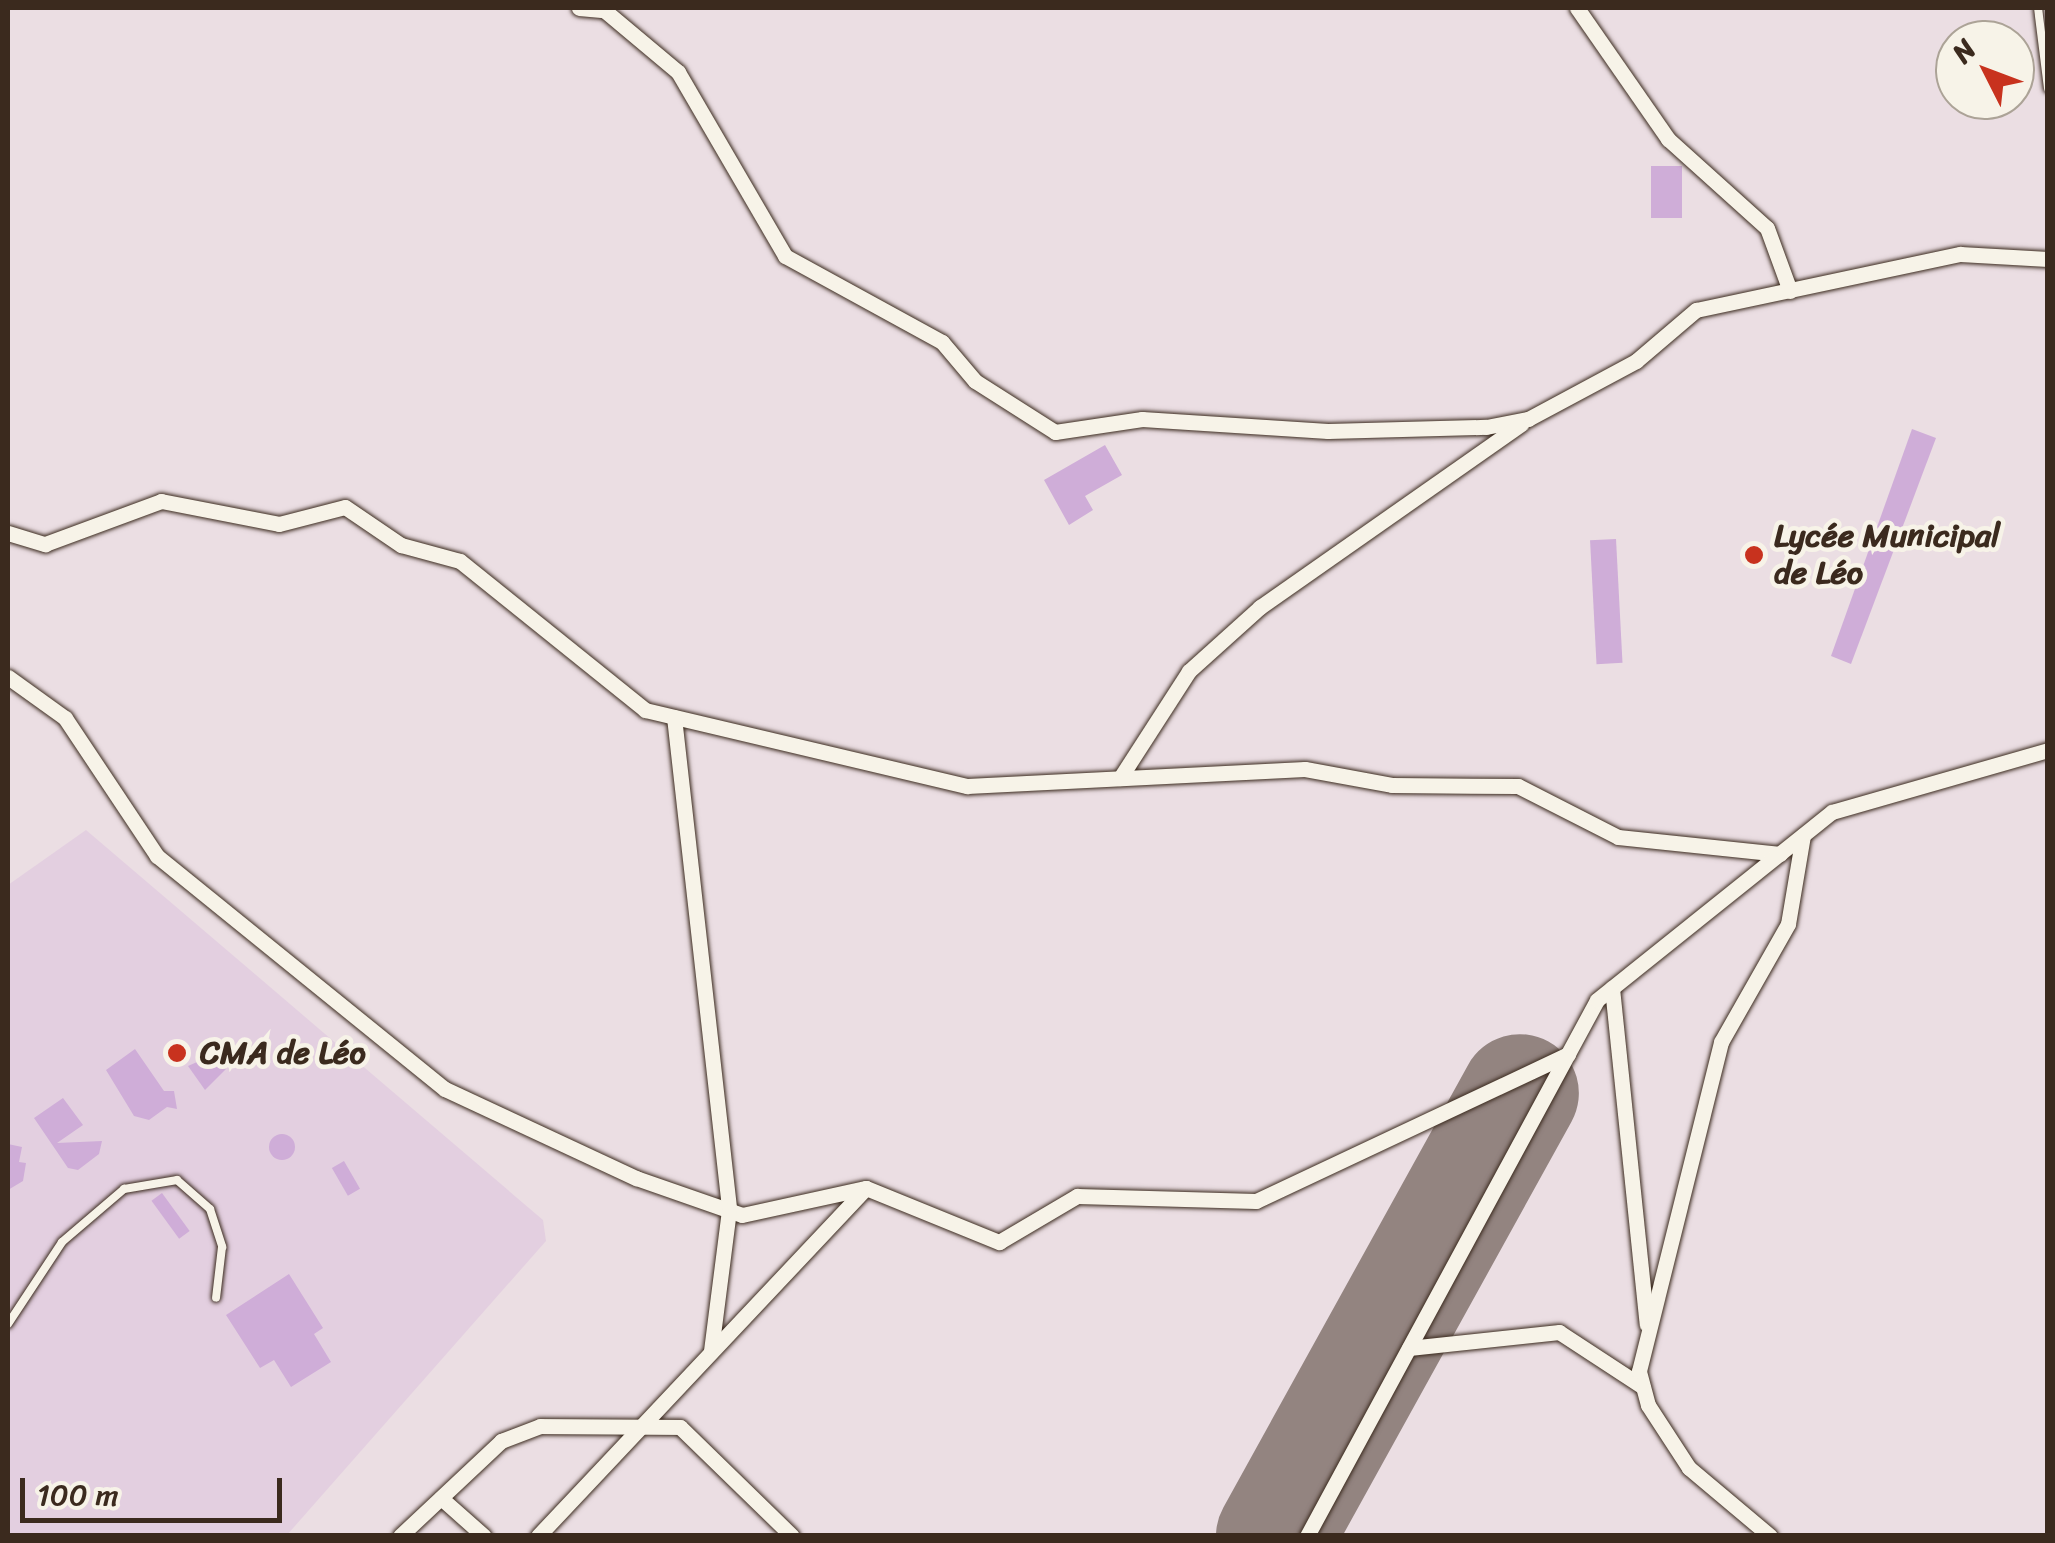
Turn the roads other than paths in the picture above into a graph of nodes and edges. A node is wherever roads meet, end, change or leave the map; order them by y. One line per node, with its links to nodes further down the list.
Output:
1 (579, 8): 4 (street)
2 (1577, 8): 7 (street)
3 (2038, 8): 5 (lane)
4 (603, 9): 8 (street)
5 (2048, 88)
6 (2048, 259): 7 (street)
7 (1790, 291): 8 (street)
8 (1528, 419): 13 (street)
9 (8, 533): 11 (street)
10 (8, 678): 19 (street)
11 (674, 718): 13 (street); 19 (street)
12 (2048, 750): 14 (street)
13 (1120, 778): 15 (street)
14 (1804, 835): 15 (street); 22 (street)
15 (1780, 854): 16 (street)
16 (1612, 988): 17 (street); 22 (street)
17 (1568, 1054): 18 (street); 23 (street)
18 (866, 1188): 19 (street); 24 (street)
19 (729, 1210): 24 (street)
20 (216, 1298): 21 (lane)
21 (8, 1324)
22 (1646, 1343): 25 (street)
23 (1409, 1348): 25 (street); 32 (street)
24 (711, 1350): 26 (street)
25 (1643, 1387): 33 (street)
26 (637, 1427): 27 (street); 30 (street); 31 (street)
27 (441, 1498): 28 (street); 29 (street)
28 (400, 1536)
29 (484, 1536)
30 (538, 1536)
31 (792, 1536)
32 (1308, 1536)
33 (1770, 1536)

